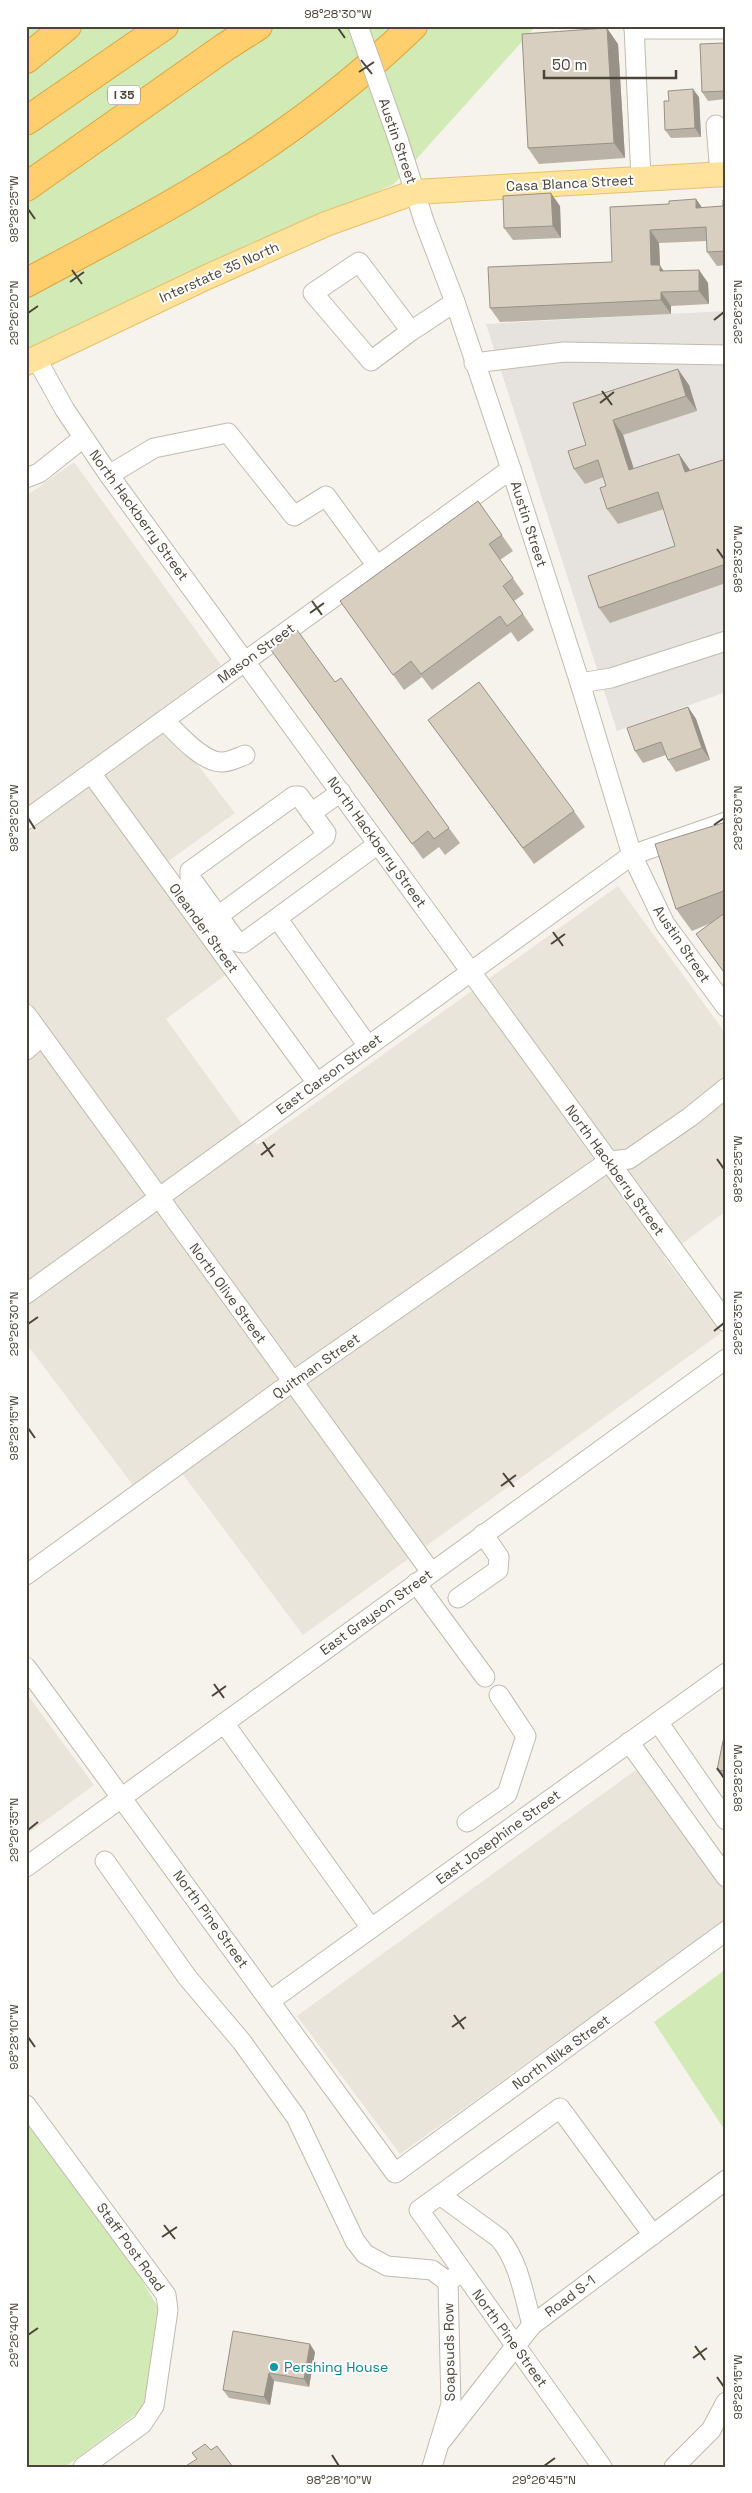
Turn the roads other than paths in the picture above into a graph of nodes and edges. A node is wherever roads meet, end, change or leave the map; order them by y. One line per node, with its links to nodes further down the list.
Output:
1 (38, 26): 9 (highway)
2 (67, 26): 11 (highway)
3 (164, 26): 12 (highway, I 35)
4 (258, 26): 10 (highway)
5 (358, 26): 18 (street, Austin Street, bridge)
6 (414, 26): 19 (highway)
7 (634, 28): 8 (street); 16 (street)
8 (726, 29)
9 (26, 36)
10 (224, 36): 14 (highway, I 35); 17 (highway)
11 (26, 59)
12 (26, 121)
13 (716, 125): 15 (street)
14 (26, 166)
15 (723, 174): 16 (main road, Casa Blanca Street)
16 (641, 179): 18 (main road, Casa Blanca Street)
17 (26, 187)
18 (415, 192): 20 (street, Austin Street); 23 (main road, Interstate 35 North)
19 (26, 284)
20 (455, 302): 21 (street); 24 (street, Austin Street)
21 (411, 331): 21 (street)
22 (726, 356): 24 (street)
23 (31, 360): 25 (street, North Hackberry Street)
24 (474, 363): 26 (street, Austin Street)
25 (83, 438): 27 (street, North Hackberry Street); 28 (street)
26 (511, 469): 29 (street, Mason Street); 32 (street, Austin Street)
27 (109, 476): 29 (street); 31 (street, North Hackberry Street)
28 (26, 478)
29 (377, 566): 31 (street, Mason Street)
30 (726, 641): 32 (street)
31 (246, 661): 33 (street, Mason Street); 36 (street, North Hackberry Street)
32 (580, 684): 41 (street, Austin Street)
33 (164, 720): 34 (street); 35 (street, Mason Street)
34 (245, 755)
35 (91, 773): 38 (street, Mason Street); 50 (street, Oleander Street)
36 (341, 792): 37 (street); 40 (street, North Hackberry Street)
37 (312, 813): 42 (street); 42 (street)
38 (26, 820)
39 (726, 822): 41 (street, East Carson Street)
40 (378, 844): 43 (street); 44 (street, North Hackberry Street)
41 (632, 855): 44 (street, East Carson Street); 45 (street, Austin Street)
42 (218, 916): 43 (street)
43 (277, 918): 48 (street)
44 (471, 971): 48 (street, East Carson Street); 52 (street, North Hackberry Street)
45 (726, 1007)
46 (26, 1014): 47 (street, North Olive Street)
47 (42, 1036): 49 (street); 53 (street, North Olive Street)
48 (368, 1046): 50 (street, East Carson Street)
49 (26, 1050)
50 (317, 1083): 53 (street, East Carson Street)
51 (726, 1088): 52 (street)
52 (609, 1160): 55 (street, North Hackberry Street); 57 (street, Quitman Street)
53 (160, 1197): 54 (street, East Carson Street); 57 (street, North Olive Street)
54 (26, 1294)
55 (726, 1322)
56 (726, 1359): 58 (street, East Grayson Street)
57 (292, 1382): 59 (street, Quitman Street); 60 (street, North Olive Street)
58 (483, 1534): 60 (street, East Grayson Street); 61 (street)
59 (26, 1575)
60 (423, 1578): 64 (street, North Olive Street); 67 (street, East Grayson Street)
61 (458, 1598)
62 (26, 1666): 69 (street, North Pine Street)
63 (726, 1673): 66 (street, East Josephine Street)
64 (485, 1677)
65 (498, 1695): 70 (street)
66 (658, 1722): 68 (street, East Josephine Street); 71 (street)
67 (224, 1723): 69 (street, East Grayson Street); 77 (street)
68 (629, 1742): 73 (street, East Josephine Street); 76 (street)
69 (122, 1798): 75 (street, East Grayson Street); 79 (street, North Pine Street)
70 (485, 1809): 72 (street); 73 (street)
71 (726, 1820)
72 (467, 1822)
73 (502, 1833): 77 (street, East Josephine Street)
74 (105, 1860): 85 (street)
75 (26, 1867)
76 (726, 1878)
77 (370, 1928): 79 (street, East Josephine Street)
78 (726, 1931): 81 (street, North Nika Street)
79 (270, 2001): 81 (street, North Pine Street)
80 (26, 2105): 90 (street, Staff Post Road)
81 (395, 2172)
82 (726, 2180): 84 (street, Road S-1)
83 (440, 2195): 84 (street); 85 (street, North Pine Street); 86 (street)
84 (653, 2235): 86 (street, Road S-1)
85 (455, 2277): 87 (street, North Pine Street); 89 (street, Soapsuds Row)
86 (532, 2324): 87 (street, Road S-1)
87 (515, 2346): 89 (street, Road S-1); 92 (street, North Pine Street)
88 (726, 2402): 93 (street)
89 (442, 2440): 91 (street, Soapsuds Row)
90 (83, 2467)
91 (432, 2467)
92 (602, 2467)
93 (674, 2467)

